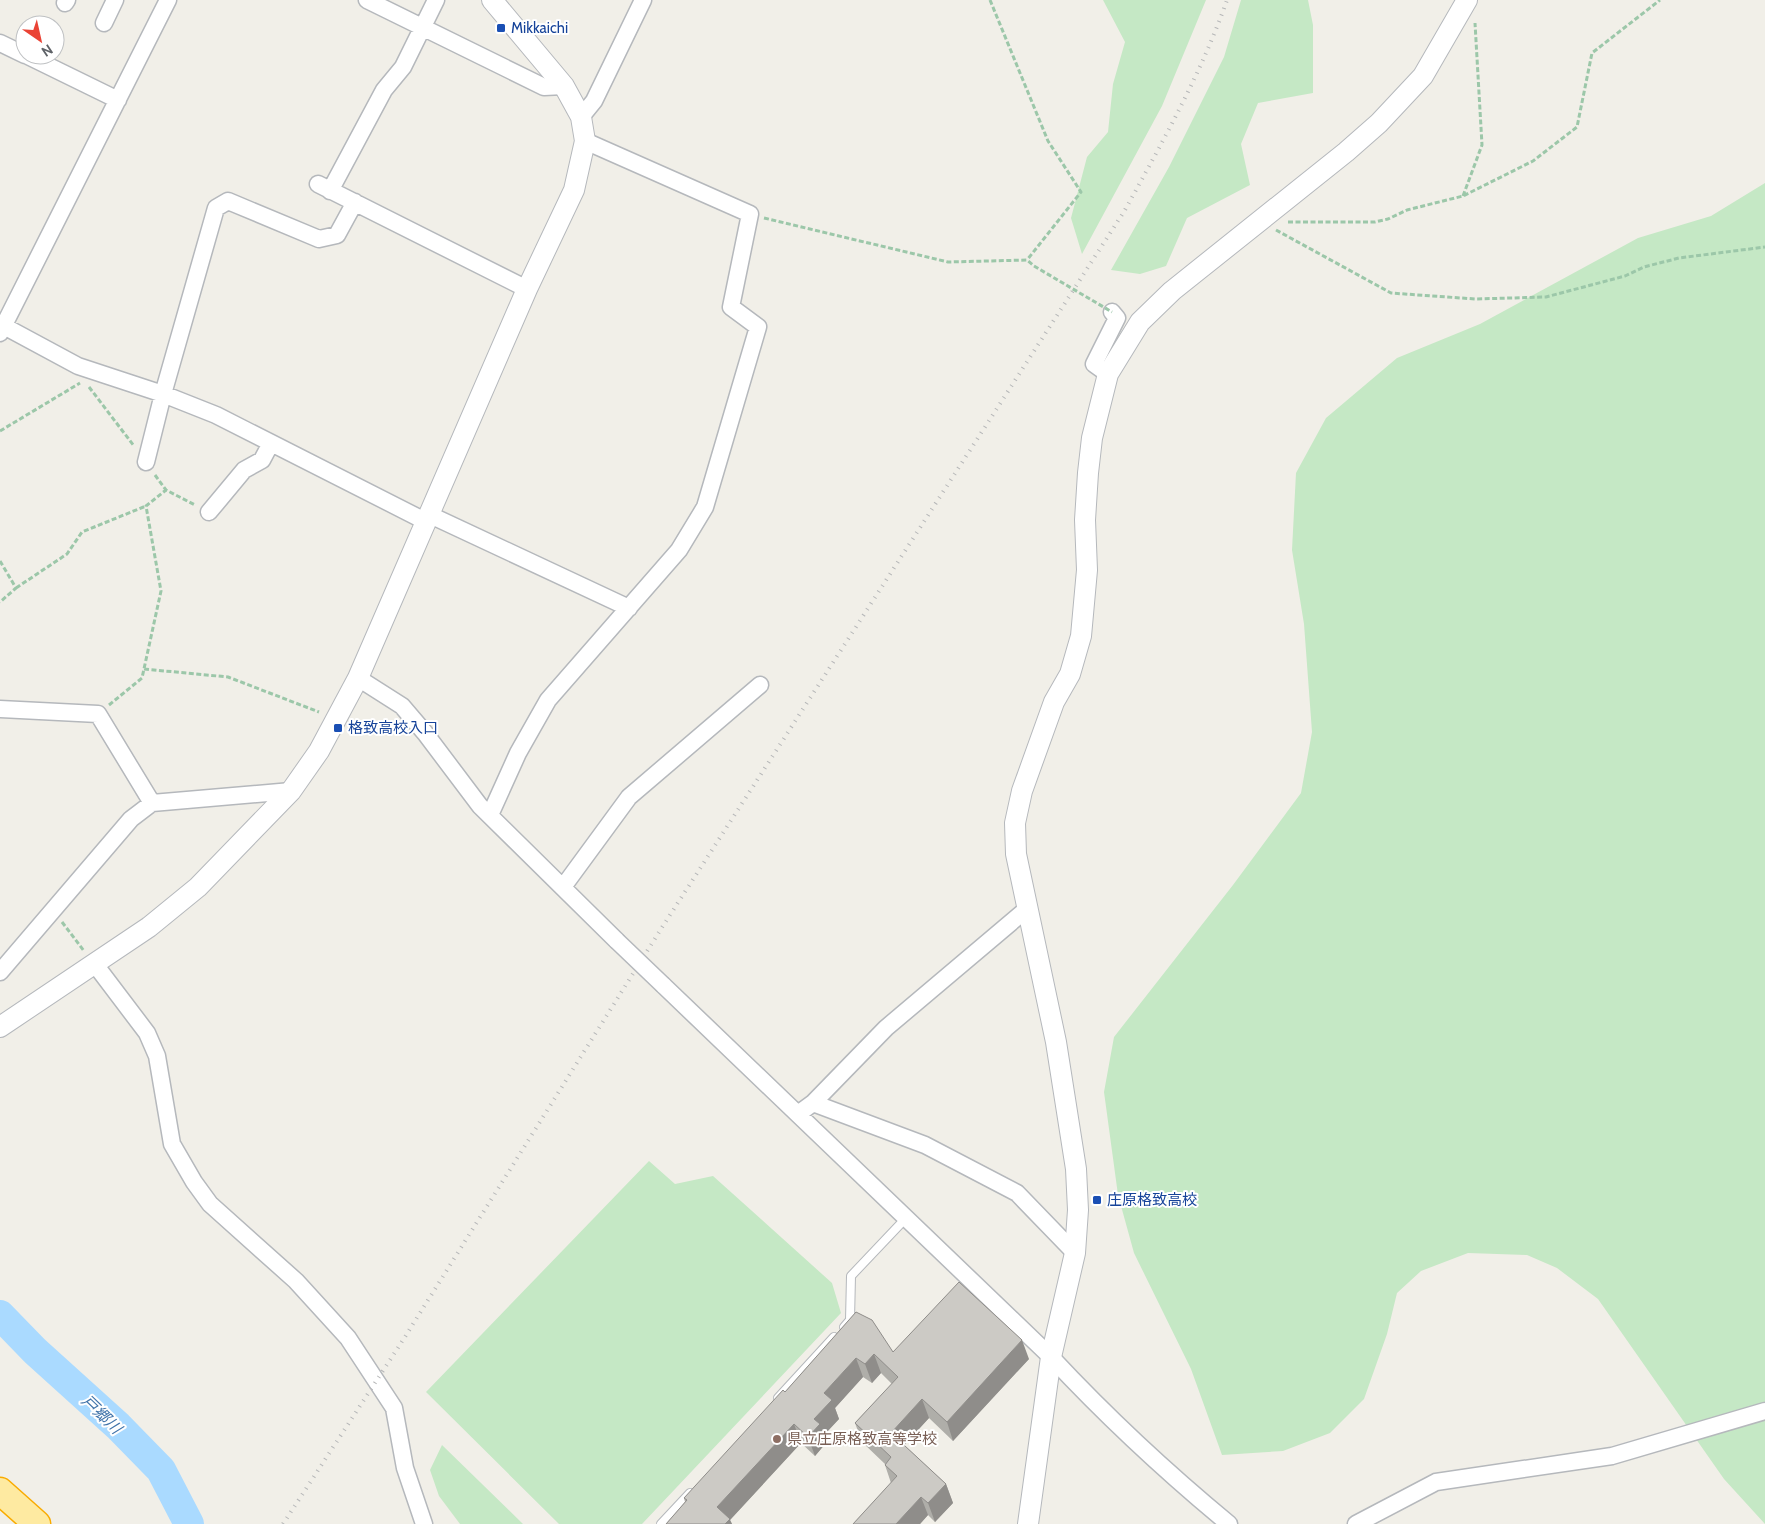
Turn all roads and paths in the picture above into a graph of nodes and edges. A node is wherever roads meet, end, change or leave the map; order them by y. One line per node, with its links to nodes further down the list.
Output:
1 (115, 0): 11 (street)
2 (168, 0): 17 (street)
3 (367, 0): 12 (street)
4 (436, 0): 12 (street)
5 (492, 0): 16 (street)
6 (643, 0): 18 (street)
7 (990, 0): 25 (path)
8 (1467, 0): 23 (street)
9 (1660, 0): 20 (path)
10 (1474, 20): 20 (path)
11 (104, 23)
12 (423, 26): 16 (street); 21 (street)
13 (0, 42): 14 (street)
14 (15, 50)
15 (46, 65): 17 (street)
16 (564, 86): 18 (street)
17 (118, 100): 28 (street)
18 (581, 117): 19 (street)
19 (585, 141): 22 (street); 26 (street)
20 (1462, 196): 23 (path)
21 (355, 202): 26 (street); 31 (street)
22 (750, 214): 25 (path); 42 (street)
23 (1260, 221): 24 (path); 29 (street)
24 (1765, 247)
25 (1027, 260): 27 (path, bridge)
26 (527, 289): 38 (street)
27 (1112, 312): 29 (street)
28 (1, 328): 31 (street)
29 (1108, 374): 53 (street)
30 (85, 380): 32 (path)
31 (163, 394): 33 (street); 34 (street)
32 (0, 431)
33 (271, 443): 37 (street); 38 (street)
34 (146, 462)
35 (166, 490): 36 (path)
36 (146, 506): 40 (path); 43 (path)
37 (209, 512)
38 (428, 519): 42 (street); 44 (street)
39 (0, 561): 40 (path)
40 (16, 588): 41 (path)
41 (0, 602)
42 (629, 608): 51 (street)
43 (144, 669): 47 (path); 48 (path)
44 (358, 678): 48 (street); 51 (street)
45 (760, 686): 52 (street)
46 (0, 709): 47 (street)
47 (98, 714): 50 (street)
48 (336, 719): 49 (street)
49 (291, 791): 50 (street); 55 (street)
50 (152, 802): 54 (street)
51 (490, 815): 52 (street)
52 (562, 887): 59 (street, bridge)
53 (1028, 908): 58 (street); 61 (street)
54 (53, 910): 55 (path); 56 (street)
55 (94, 963): 57 (street); 68 (street)
56 (0, 972)
57 (0, 1027)
58 (813, 1103): 59 (street); 61 (street)
59 (798, 1114): 60 (street)
60 (906, 1218): 62 (street); 63 (lane)
61 (1075, 1253): 62 (street)
62 (1051, 1357): 70 (street); 71 (street)
63 (769, 1408)
64 (1765, 1412): 72 (street)
65 (694, 1488): 69 (lane)
66 (0, 1491): 67 (highway)
67 (37, 1524)
68 (424, 1524)
69 (661, 1524)
70 (1028, 1524)
71 (1229, 1524)
72 (1356, 1524)

